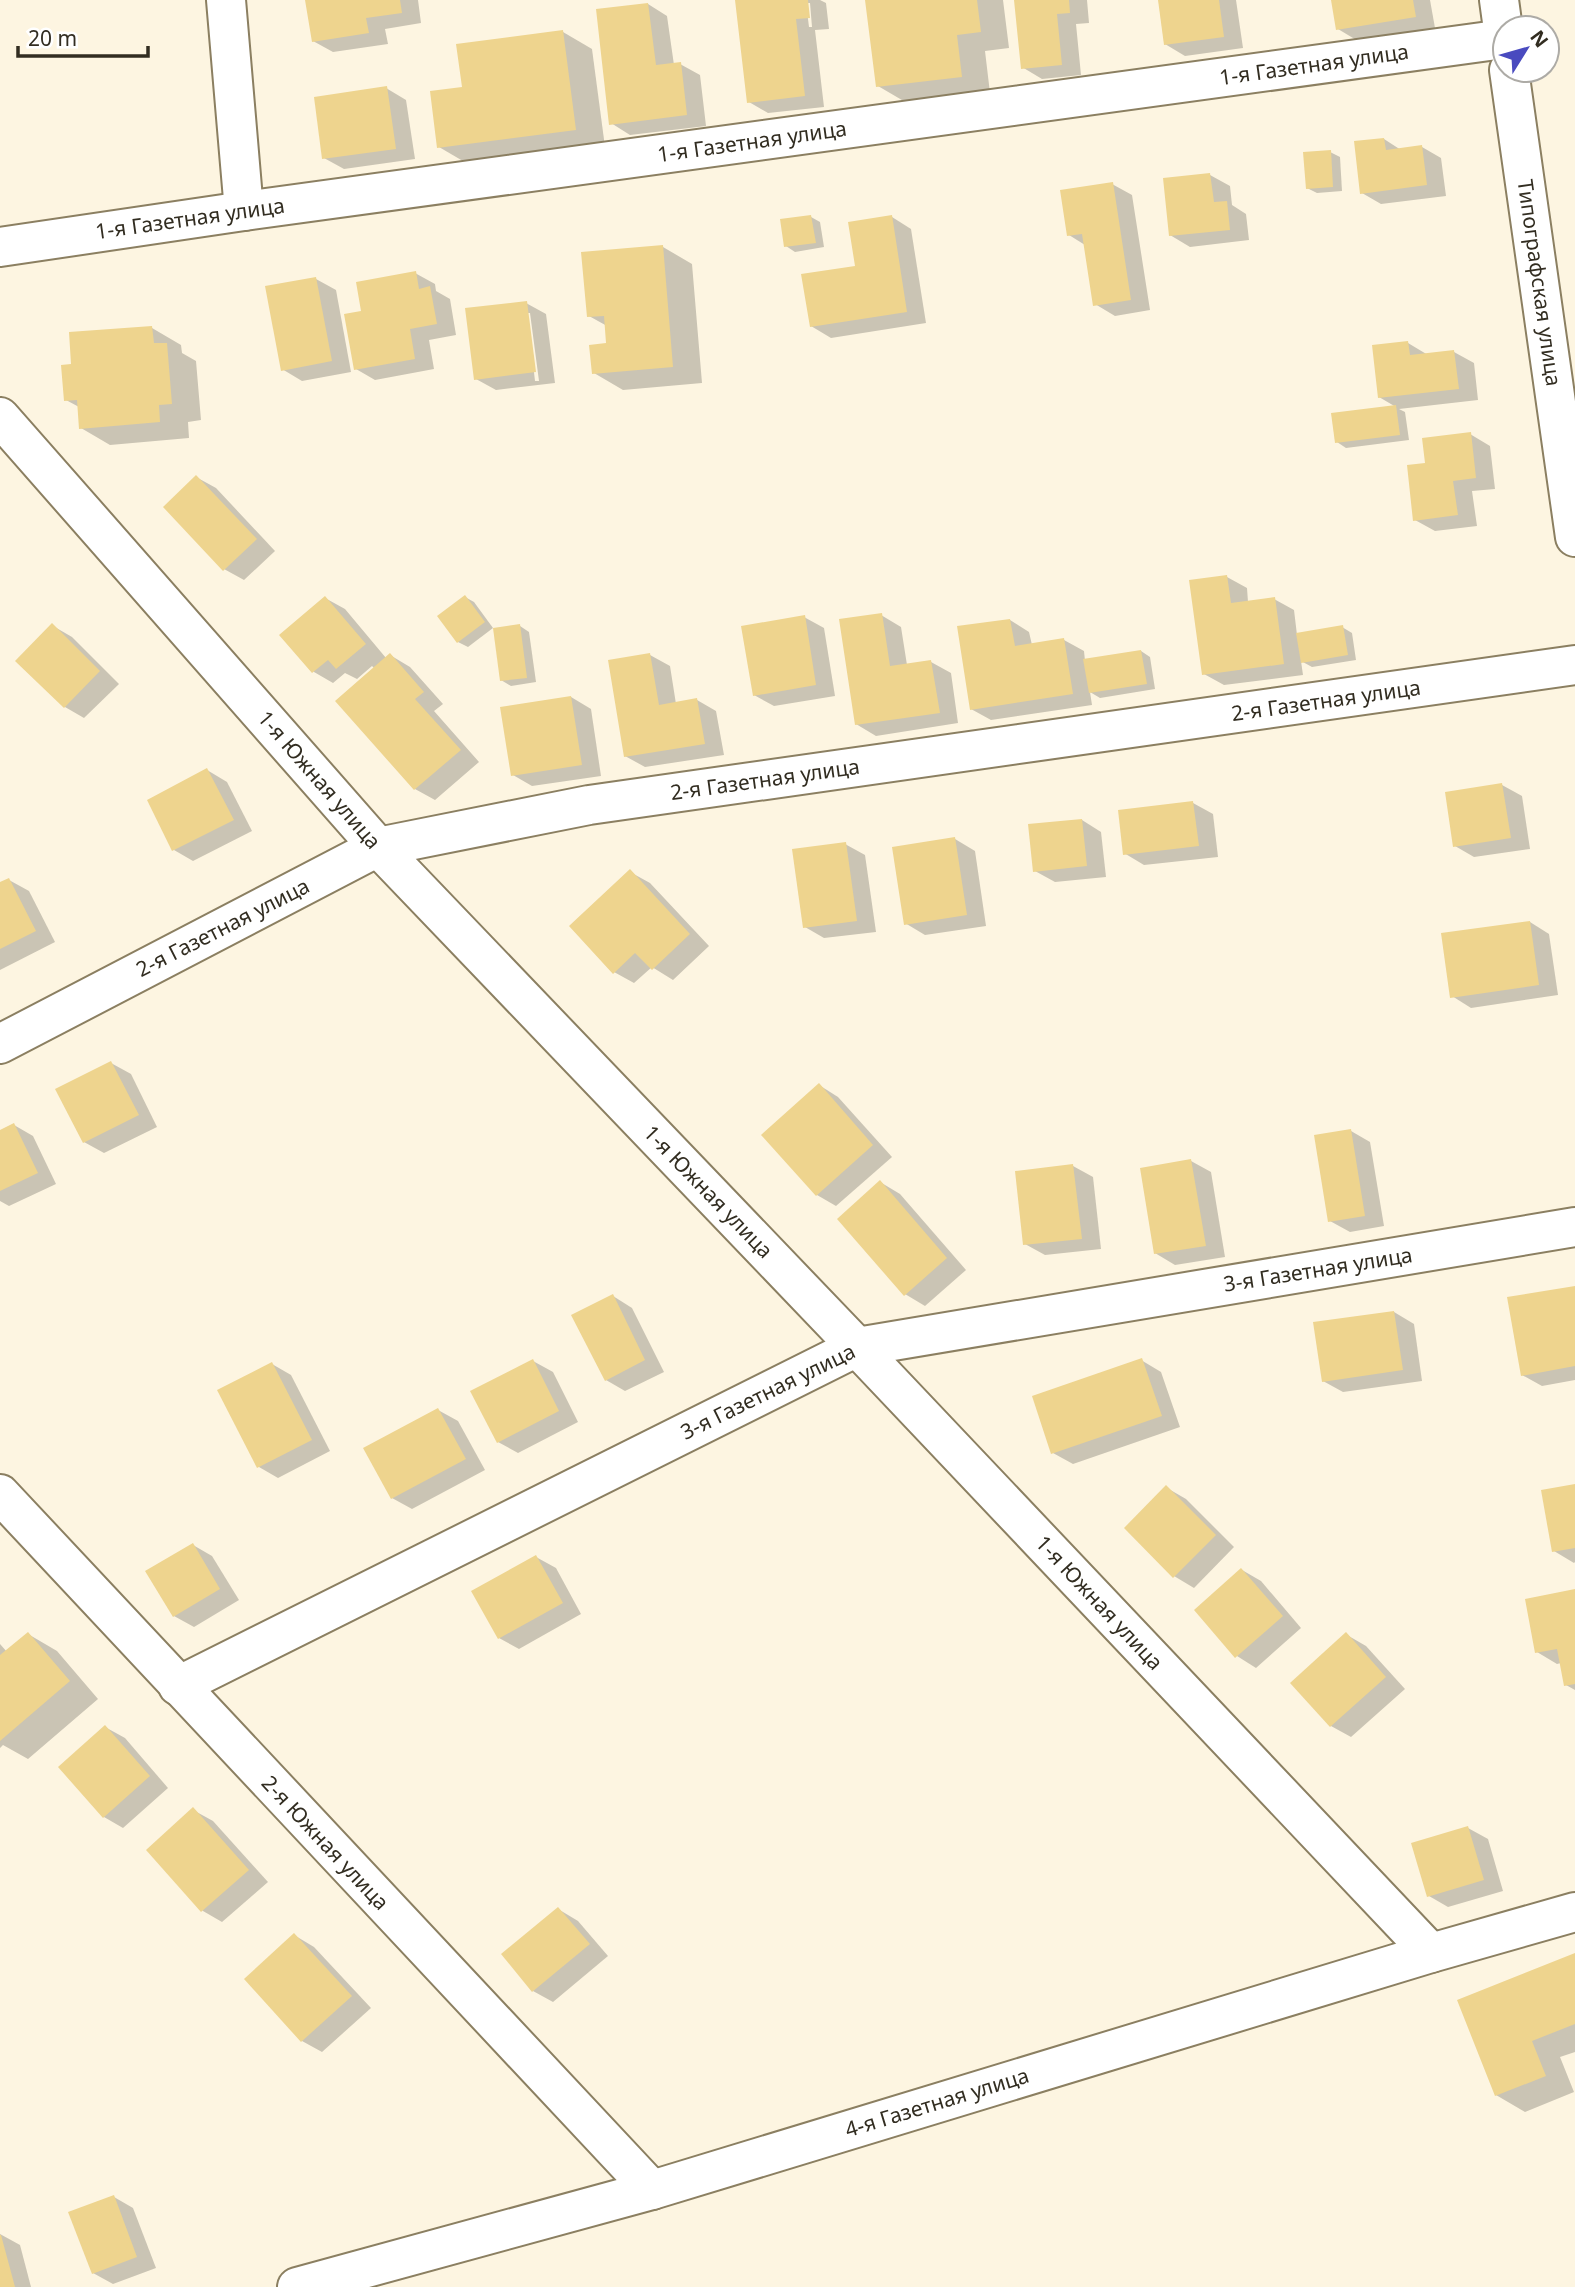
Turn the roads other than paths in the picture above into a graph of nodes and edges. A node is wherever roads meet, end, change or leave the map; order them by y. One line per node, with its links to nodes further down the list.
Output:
1 (226, 0): 4 (street)
2 (1491, 44): 4 (street, 1-я Газетная улица)
3 (1511, 84): 7 (street, Типографская улица)
4 (244, 211): 5 (street, 1-я Газетная улица)
5 (0, 247)
6 (0, 417): 9 (street, 1-я Южная улица)
7 (1575, 537)
8 (1575, 665): 9 (street, 2-я Газетная улица)
9 (378, 848): 10 (street, 2-я Газетная улица); 12 (street, 1-я Южная улица)
10 (0, 1044)
11 (1575, 1227): 12 (street, 3-я Газетная улица)
12 (857, 1347): 14 (street, 3-я Газетная улица); 16 (street, 1-я Южная улица)
13 (0, 1494): 14 (street, 2-я Южная улица)
14 (178, 1686): 17 (street, 2-я Южная улица)
15 (1575, 1912): 16 (street, 4-я Газетная улица)
16 (1431, 1953): 17 (street, 4-я Газетная улица)
17 (652, 2190): 18 (street, 4-я Газетная улица)
18 (298, 2287)

